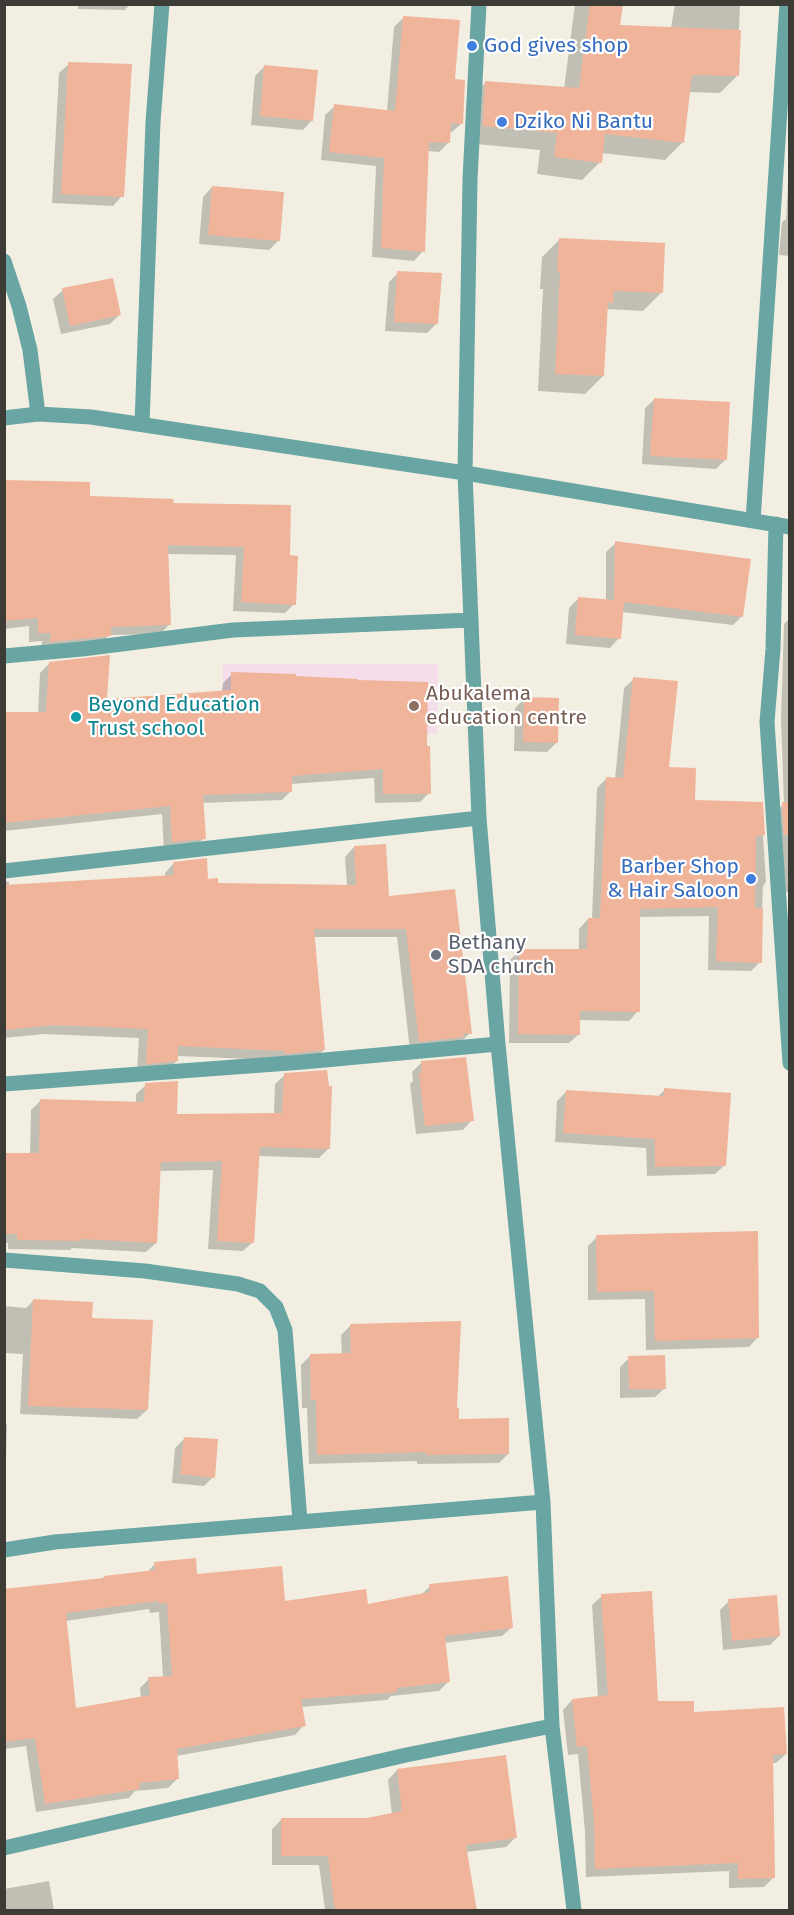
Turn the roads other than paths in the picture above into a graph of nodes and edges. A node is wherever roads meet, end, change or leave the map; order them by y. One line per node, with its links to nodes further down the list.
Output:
1 (162, 4): 7 (street)
2 (479, 4): 8 (street)
3 (787, 4): 9 (street)
4 (4, 261): 5 (street)
5 (38, 414): 6 (street); 7 (street)
6 (4, 418)
7 (142, 424): 8 (street)
8 (465, 473): 9 (street); 11 (street)
9 (753, 521): 10 (street)
10 (783, 526): 16 (street)
11 (471, 620): 12 (street); 13 (street)
12 (4, 656)
13 (479, 818): 14 (street); 15 (street)
14 (4, 871)
15 (498, 1044): 17 (street); 19 (street)
16 (789, 1063)
17 (4, 1084)
18 (4, 1260): 20 (street)
19 (543, 1502): 20 (street); 22 (street)
20 (300, 1521): 21 (street)
21 (4, 1550)
22 (552, 1726): 23 (street); 24 (street)
23 (4, 1848)
24 (574, 1911)

